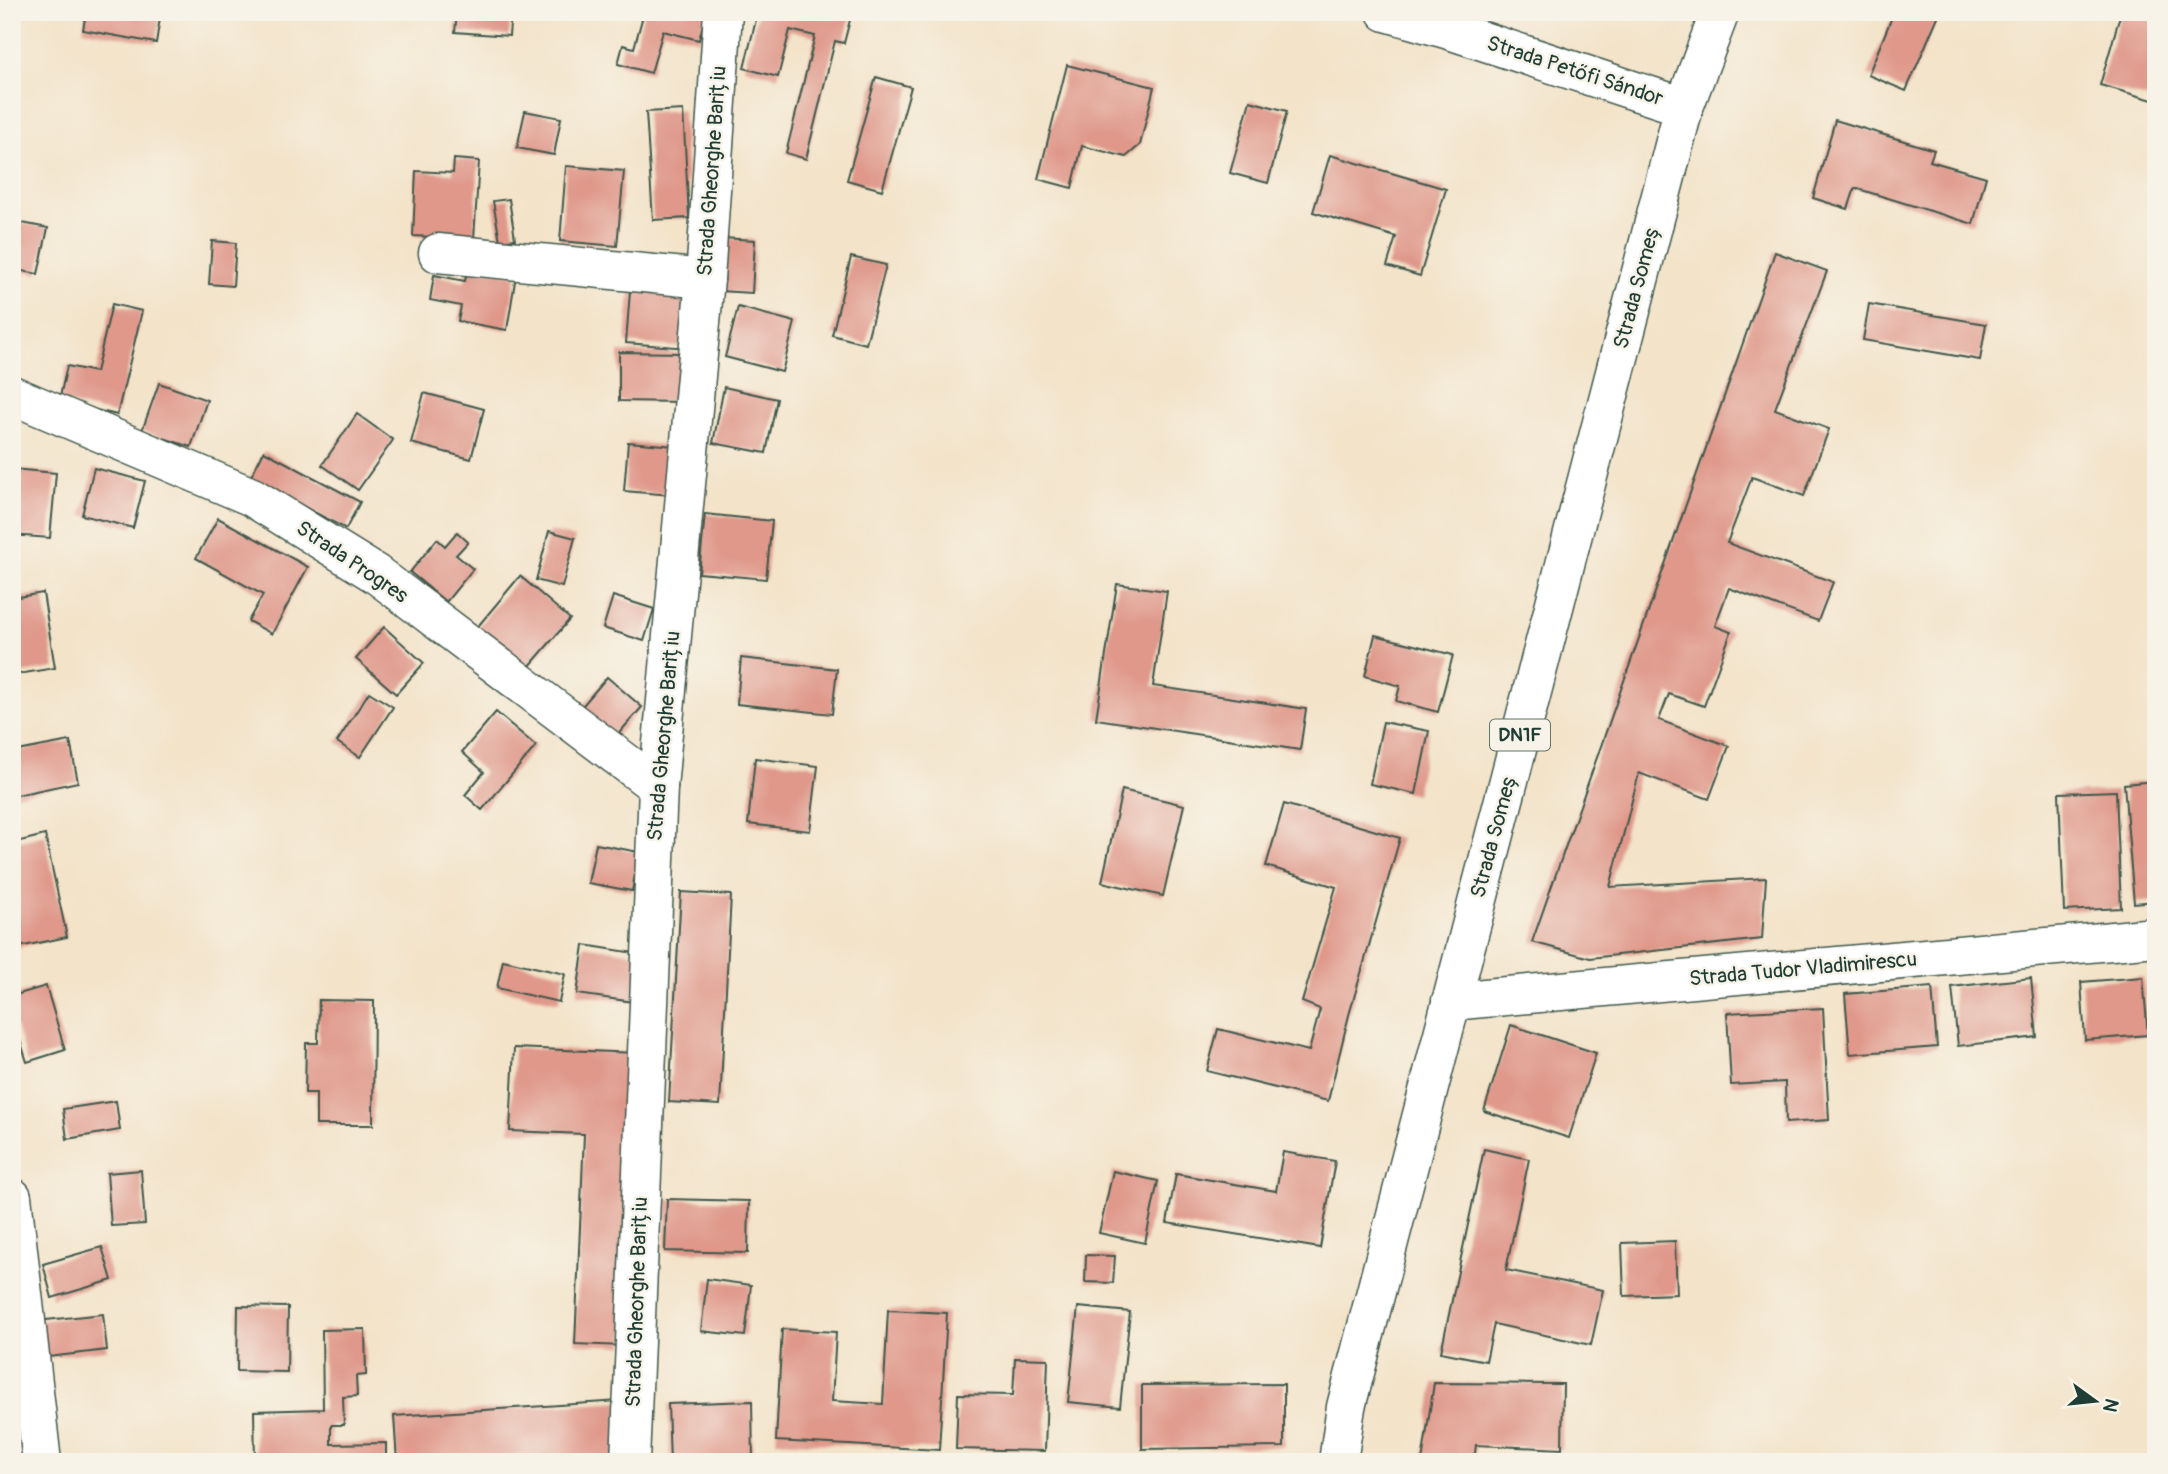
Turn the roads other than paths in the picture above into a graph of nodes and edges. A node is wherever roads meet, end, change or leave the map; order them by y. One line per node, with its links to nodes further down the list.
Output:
1 (723, 12): 8 (street, Strada Gheorghe Barițiu)
2 (1386, 12): 5 (street, Strada Petőfi Sándor)
3 (1486, 12): 5 (street)
4 (1720, 12): 6 (street, Strada Someș / DN1F)
5 (1446, 29): 6 (street, Strada Petőfi Sándor)
6 (1684, 107): 12 (street, Strada Someș / DN1F)
7 (438, 253): 8 (street)
8 (705, 279): 10 (street, Strada Gheorghe Barițiu)
9 (12, 395): 10 (street, Strada Progres)
10 (658, 787): 15 (street, Strada Gheorghe Barițiu)
11 (2156, 937): 12 (street, Strada Tudor Vladimirescu)
12 (1451, 1001): 16 (street, Strada Someș / DN1F)
13 (12, 1197): 14 (street)
14 (42, 1462)
15 (631, 1462)
16 (1338, 1462)

